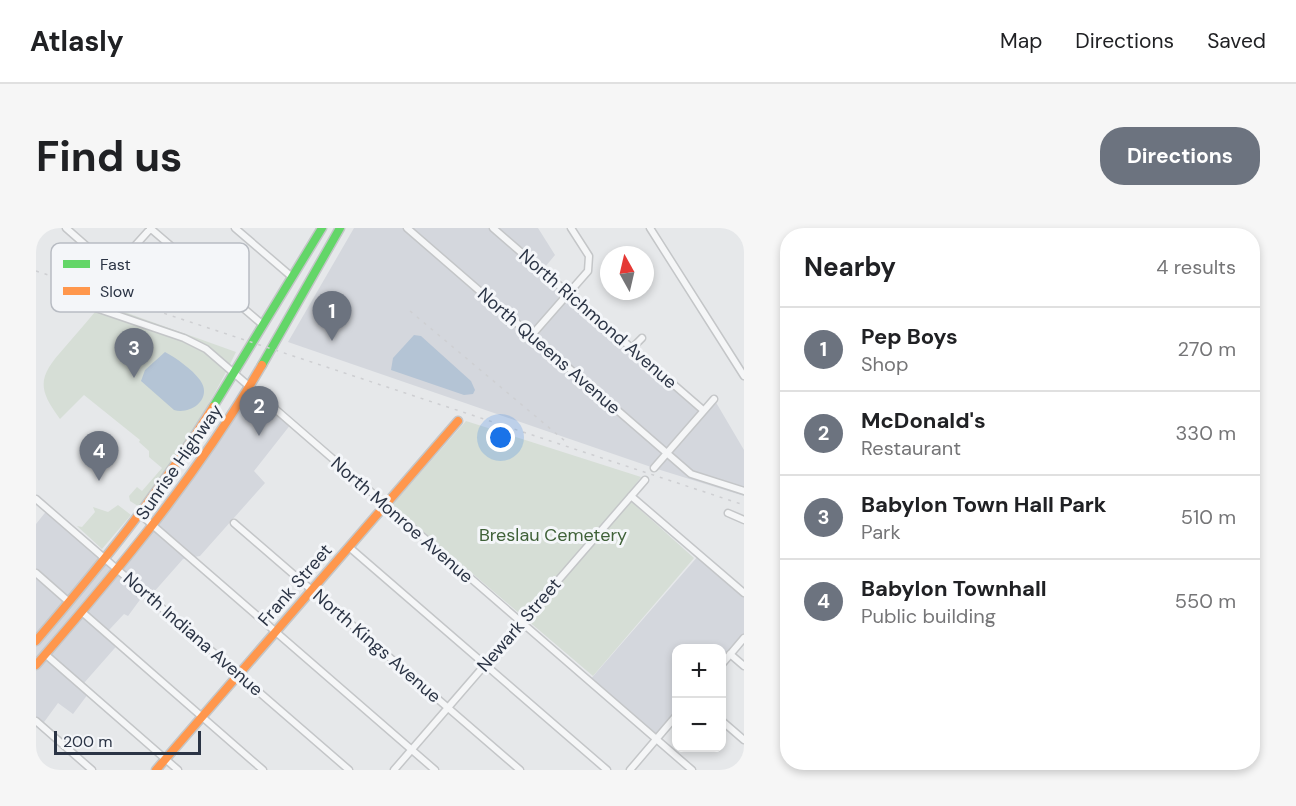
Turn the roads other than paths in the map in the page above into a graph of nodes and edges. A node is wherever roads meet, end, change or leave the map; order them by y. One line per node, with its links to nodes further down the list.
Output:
1 (66, 228): 10 (street)
2 (151, 228): 11 (street); 12 (street)
3 (235, 228): 13 (street)
4 (321, 228): 13 (main road, Sunrise Highway)
5 (340, 228): 20 (main road, Sunrise Highway)
6 (407, 228): 18 (street, North Queens Avenue)
7 (493, 228): 14 (street, North Richmond Avenue)
8 (571, 228): 14 (street)
9 (650, 228): 23 (street)
10 (84, 243)
11 (137, 243)
12 (168, 243)
13 (292, 277): 17 (main road, Sunrise Highway)
14 (568, 293): 18 (street); 21 (street, North Richmond Avenue)
15 (108, 312): 22 (street, North Monroe Avenue)
16 (248, 312): 17 (street)
17 (263, 325): 20 (main road); 22 (main road, Sunrise Highway)
18 (531, 336): 28 (street, North Queens Avenue)
19 (642, 338): 21 (street)
20 (275, 344): 24 (main road, Sunrise Highway)
21 (632, 348): 26 (street, North Richmond Avenue)
22 (234, 375): 24 (street, North Monroe Avenue); 36 (main road, Sunrise Highway)
23 (744, 376)
24 (249, 387): 34 (street, North Monroe Avenue); 39 (main road, Sunrise Highway)
25 (714, 399): 26 (street)
26 (703, 410): 28 (street)
27 (458, 421): 34 (main road, Frank Street)
28 (667, 453): 29 (street); 31 (street, North Queens Avenue)
29 (654, 468)
30 (645, 480): 32 (street, Newark Street)
31 (744, 491)
32 (631, 496): 45 (street); 48 (street, Newark Street)
33 (36, 499): 41 (street, North Indiana Avenue)
34 (384, 505): 40 (main road, Frank Street); 48 (street, North Monroe Avenue)
35 (728, 513): 37 (street)
36 (141, 515): 39 (street); 41 (main road, Sunrise Highway)
37 (744, 520)
38 (234, 523): 44 (street, North Kings Avenue)
39 (154, 527): 42 (main road, Sunrise Highway); 49 (street)
40 (349, 547): 44 (main road, Frank Street); 56 (street)
41 (106, 559): 42 (street, North Indiana Avenue); 46 (main road, Sunrise Highway)
42 (118, 570): 47 (main road, Sunrise Highway); 58 (street, North Indiana Avenue)
43 (36, 573): 46 (street)
44 (311, 590): 49 (main road, Frank Street); 59 (street, North Kings Avenue)
45 (744, 593)
46 (69, 602): 51 (main road, Sunrise Highway)
47 (81, 612): 52 (main road, Sunrise Highway); 60 (street)
48 (520, 622): 56 (street, Newark Street); 64 (street, North Monroe Avenue)
49 (276, 633): 58 (main road, Frank Street); 66 (street)
50 (744, 638): 53 (street)
51 (36, 640)
52 (45, 654): 55 (main road, Sunrise Highway); 67 (street)
53 (730, 654): 54 (street); 57 (street)
54 (726, 659)
55 (36, 665)
56 (485, 665): 59 (street, Newark Street); 76 (street)
57 (744, 666)
58 (239, 675): 60 (main road, Frank Street); 72 (street, North Indiana Avenue)
59 (448, 708): 66 (street, Newark Street); 75 (street, North Kings Avenue)
60 (202, 717): 67 (main road, Frank Street); 71 (street)
61 (36, 721): 68 (street)
62 (672, 721): 64 (street)
63 (726, 725): 65 (street)
64 (656, 739): 77 (street); 78 (street, North Monroe Avenue)
65 (744, 741)
66 (411, 749): 73 (street, Newark Street); 74 (street)
67 (166, 759): 69 (main road, Frank Street); 70 (street)
68 (92, 770)
69 (156, 770)
70 (178, 770)
71 (263, 770)
72 (349, 770)
73 (394, 770)
74 (435, 770)
75 (520, 770)
76 (607, 770)
77 (630, 770)
78 (692, 770)

